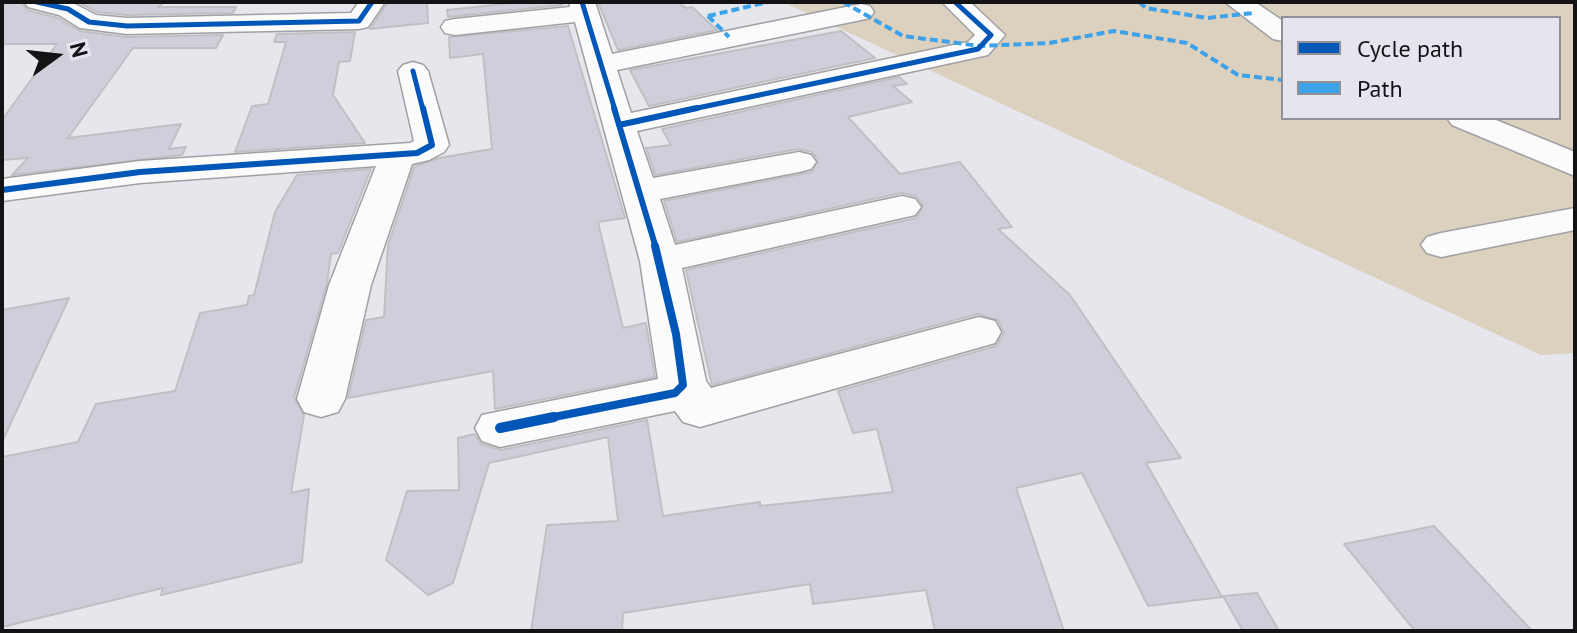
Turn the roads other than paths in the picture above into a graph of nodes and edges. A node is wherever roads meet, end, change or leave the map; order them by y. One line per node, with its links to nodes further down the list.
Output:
1 (37, 2): 2 (street)
2 (372, 2)
3 (955, 2): 12 (street)
4 (1238, 2): 8 (street)
5 (849, 5): 9 (street)
6 (583, 7): 7 (street); 9 (street)
7 (455, 27)
8 (1281, 32)
9 (600, 65): 12 (street)
10 (413, 71): 13 (street)
11 (1468, 120): 15 (street)
12 (619, 125): 17 (street)
13 (398, 154): 16 (street); 24 (street)
14 (799, 162): 17 (street)
15 (1575, 165)
16 (2, 190)
17 (639, 192): 21 (street)
18 (902, 207): 21 (street)
19 (1575, 219): 20 (street)
20 (1441, 245)
21 (660, 261): 23 (street)
22 (979, 332): 23 (street)
23 (683, 385): 25 (street)
24 (321, 399)
25 (500, 428)

